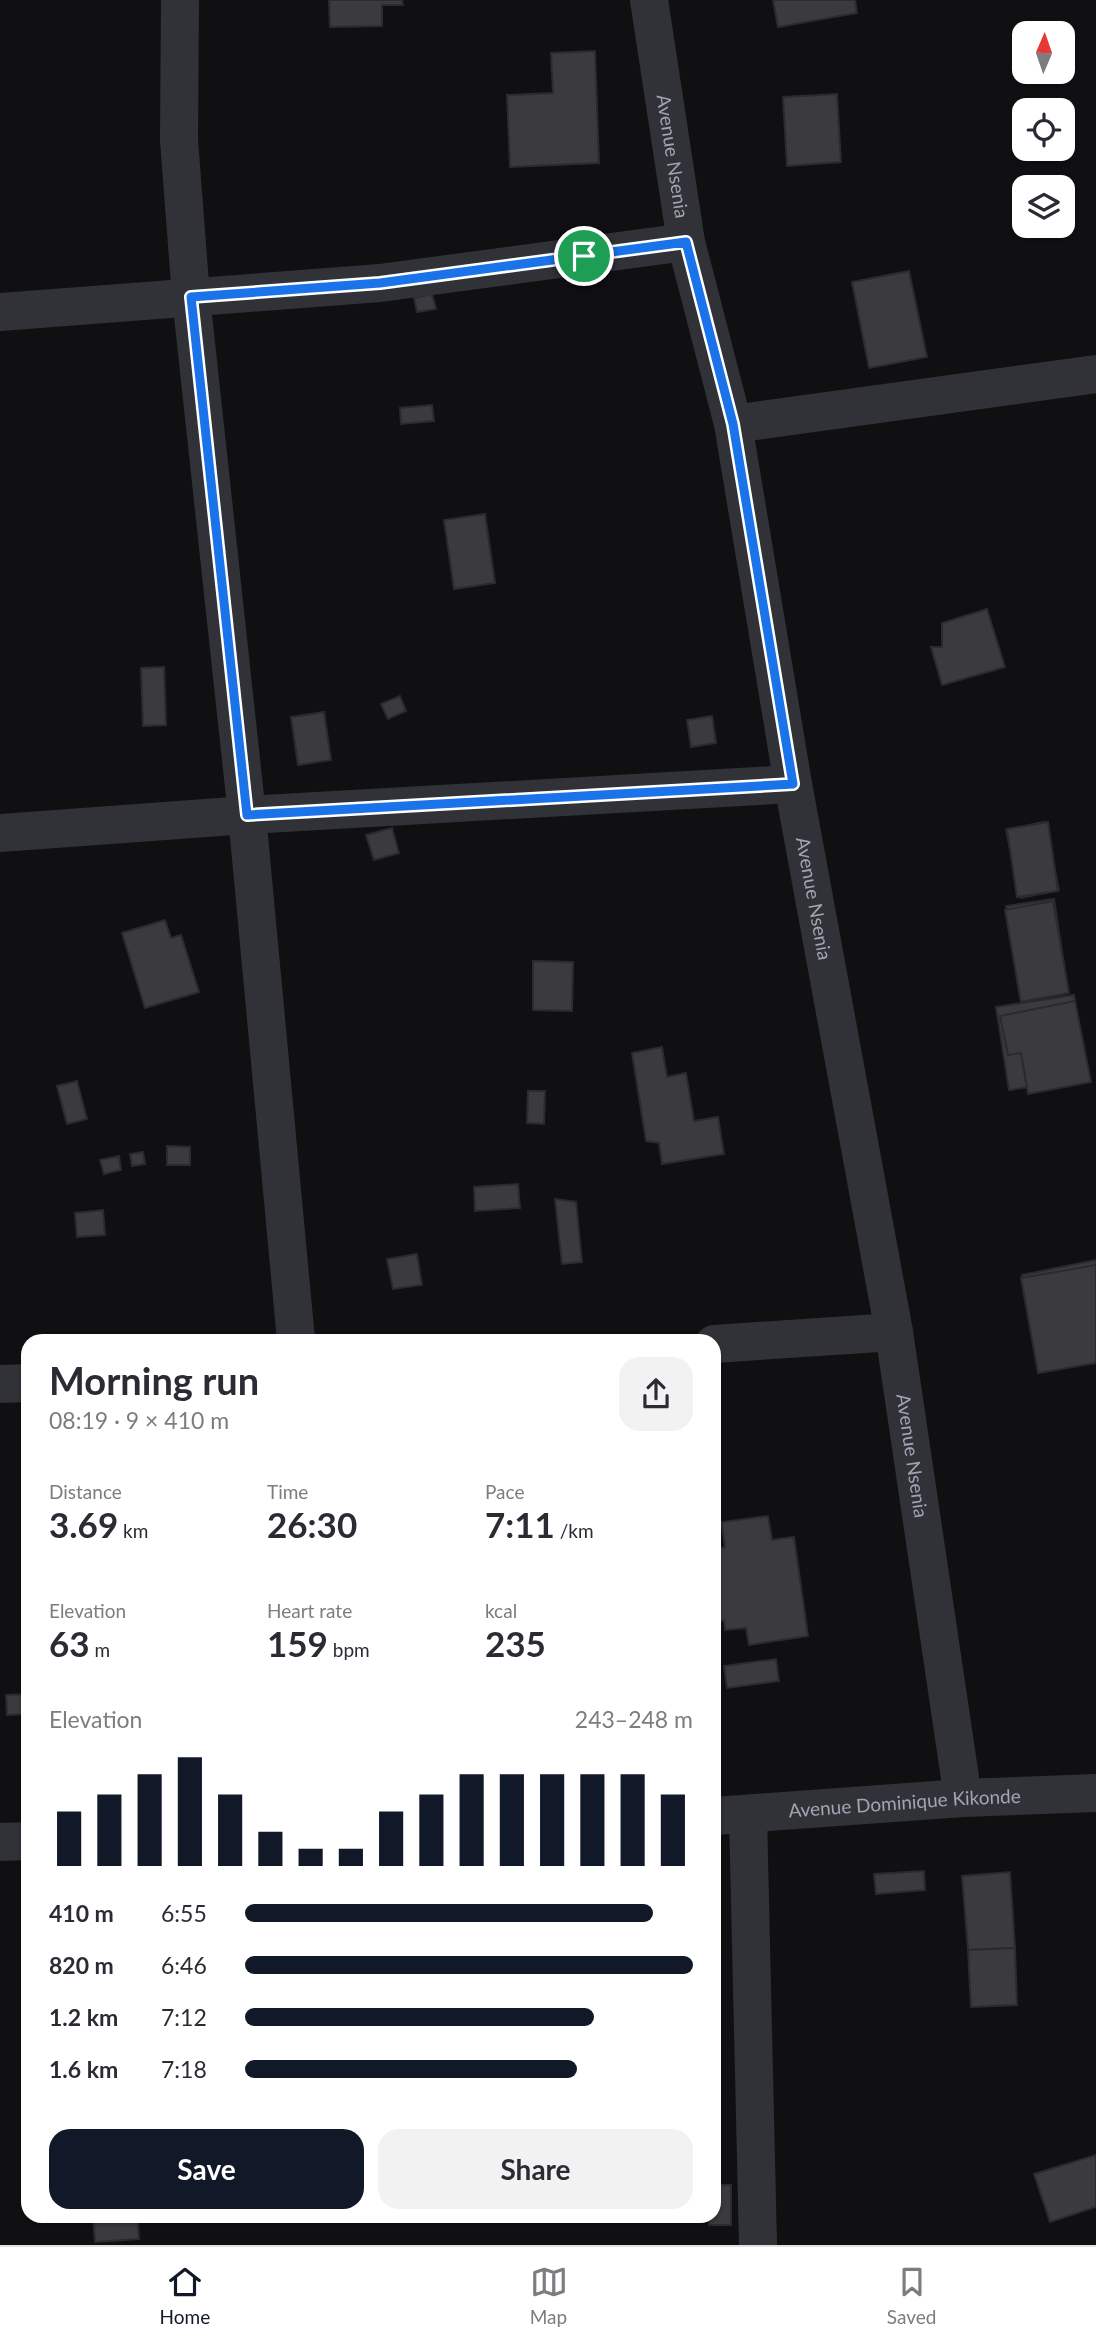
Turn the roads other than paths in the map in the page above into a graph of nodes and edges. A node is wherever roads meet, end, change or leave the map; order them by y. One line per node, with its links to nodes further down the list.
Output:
1 (180, 0): 4 (street)
2 (649, 0): 3 (street, Avenue Nsenia)
3 (686, 242): 4 (street); 7 (street, Avenue Nsenia)
4 (191, 297): 5 (street); 9 (street)
5 (0, 312)
6 (1096, 374): 7 (street)
7 (733, 424): 8 (street, Avenue Nsenia)
8 (793, 784): 9 (street); 11 (street, Avenue Nsenia)
9 (247, 815): 10 (street); 12 (street)
10 (0, 833)
11 (894, 1332): 13 (street); 17 (street, Avenue Nsenia)
12 (295, 1334)
13 (721, 1344)
14 (21, 1383): 15 (street)
15 (0, 1384)
16 (1096, 1793): 17 (street, Avenue Dominique Kikonde)
17 (963, 1798): 18 (street, Avenue Dominique Kikonde)
18 (731, 1816): 21 (street)
19 (21, 1841): 20 (street)
20 (0, 1842)
21 (758, 2245)

